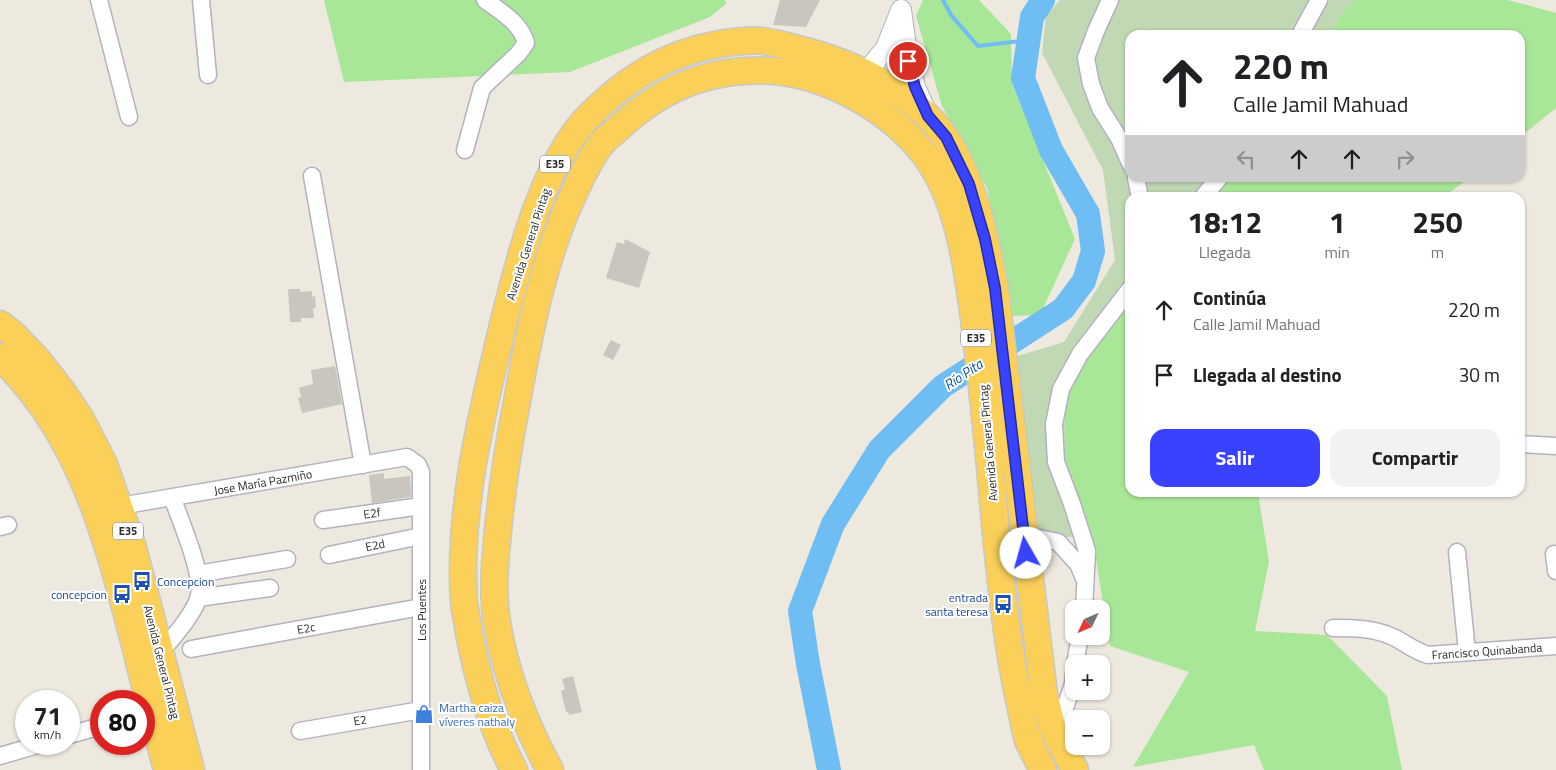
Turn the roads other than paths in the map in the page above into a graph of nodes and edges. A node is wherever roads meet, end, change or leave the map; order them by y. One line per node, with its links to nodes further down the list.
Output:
1 (99, 0): 11 (street)
2 (201, 0): 9 (street)
3 (486, 0): 12 (street)
4 (1110, 0): 13 (street)
5 (1319, 0): 7 (street)
6 (902, 5): 8 (street); 10 (street)
7 (1303, 30)
8 (866, 73): 10 (highway, Avenida General Pintag / E35); 60 (highway, Avenida General Pintag / E35)
9 (208, 75)
10 (928, 116): 20 (highway, Avenida General Pintag / E35)
11 (129, 117)
12 (465, 150)
13 (1125, 152)
14 (312, 176): 24 (street)
15 (1216, 182): 16 (street)
16 (1207, 192)
17 (1125, 296): 29 (street)
18 (0, 324): 26 (highway, Avenida General Pintag / E35)
19 (0, 357): 49 (highway, Avenida General Pintag / E35)
20 (995, 389): 30 (highway, Avenida General Pintag / E35); 61 (highway, Avenida General Pintag / E35); 62 (highway, Avenida General Pintag / E35)
21 (1525, 444): 22 (street)
22 (1556, 446)
23 (407, 457): 24 (street, Jose María Pazmiño); 27 (street, Los Puentes)
24 (363, 465): 25 (street, Jose María Pazmiño)
25 (172, 498): 26 (street, Jose María Pazmiño); 38 (street)
26 (120, 506): 48 (highway, Avenida General Pintag / E35)
27 (421, 506): 28 (street, E2f); 31 (street, Los Puentes)
28 (323, 520)
29 (1079, 526): 32 (street); 39 (street)
30 (1024, 535): 32 (street); 54 (highway, Avenida General Pintag / E35)
31 (421, 536): 35 (street, E2d); 43 (street, Los Puentes)
32 (1058, 542): 39 (street)
33 (1457, 552): 47 (street)
34 (1554, 554): 37 (street)
35 (329, 555)
36 (287, 559): 38 (street)
37 (1556, 571)
38 (198, 574): 41 (street)
39 (1086, 581): 42 (street)
40 (270, 588): 41 (street)
41 (198, 598): 48 (street)
42 (1085, 600)
43 (421, 608): 46 (street, E2c); 51 (street, Los Puentes)
44 (1333, 628): 47 (street, Francisco Quinabanda)
45 (1556, 646): 47 (street, Francisco Quinabanda)
46 (191, 649)
47 (1467, 652)
48 (160, 653): 58 (highway, Avenida General Pintag / E35)
49 (143, 690)
50 (1068, 700): 54 (street)
51 (420, 710): 52 (street, E2); 59 (street, Los Puentes)
52 (300, 731)
53 (155, 733): 57 (highway, Avenida General Pintag / E35)
54 (1056, 735): 63 (highway, Avenida General Pintag / E35)
55 (15, 752): 56 (street)
56 (0, 756)
57 (167, 770)
58 (191, 770)
59 (421, 770)
60 (514, 770)
61 (550, 770)
62 (1043, 770)
63 (1075, 770)

